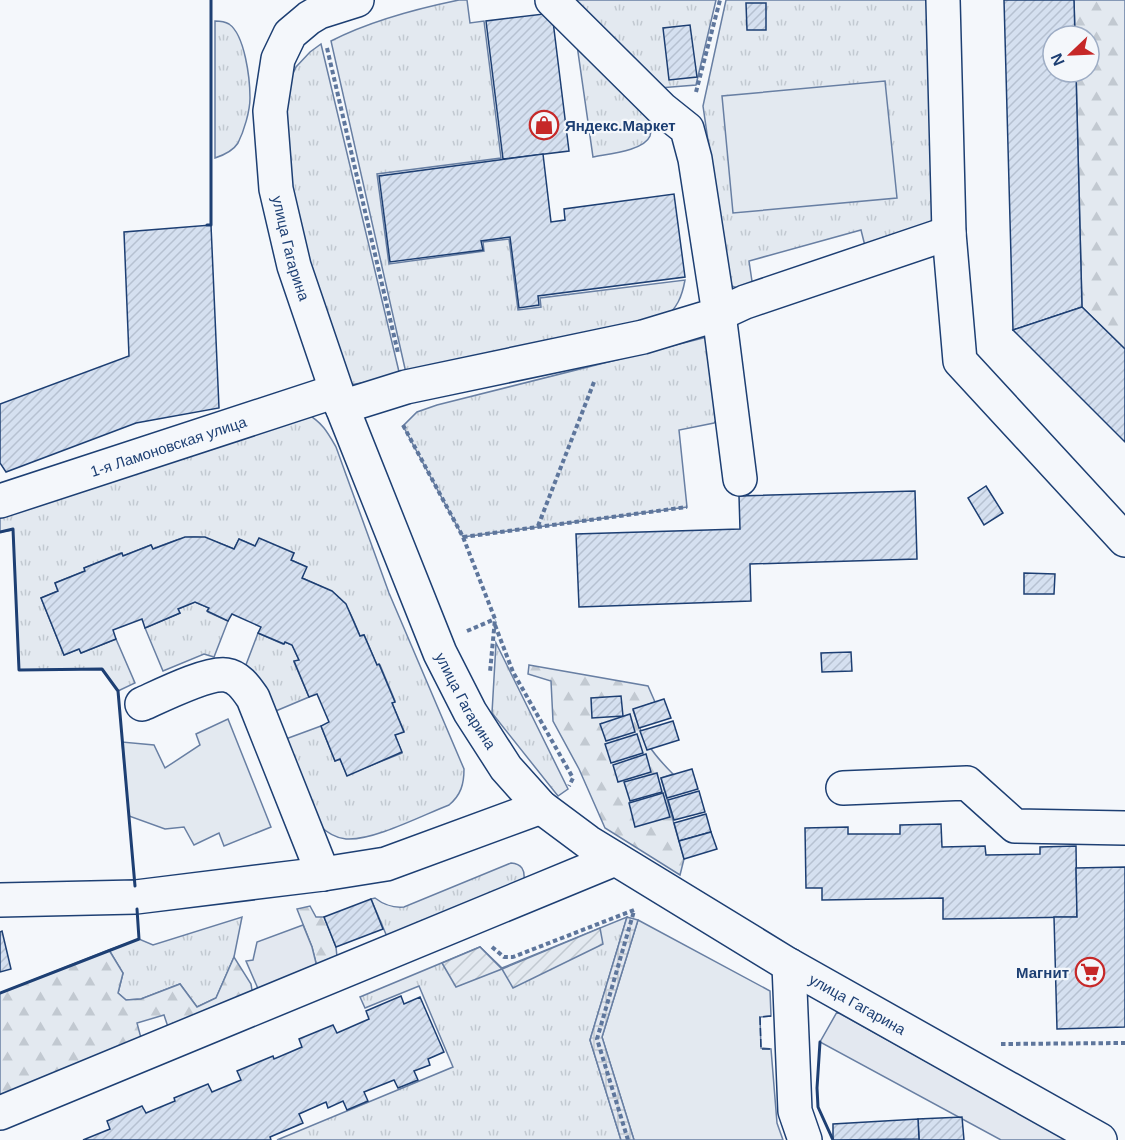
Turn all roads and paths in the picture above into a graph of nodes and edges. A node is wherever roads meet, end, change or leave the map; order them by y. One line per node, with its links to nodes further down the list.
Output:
1 (357, 0): 5 (street, улица Гагарина)
2 (552, 0): 6 (street)
3 (720, 0): 6 (path)
4 (943, 0): 7 (street)
5 (319, 12): 10 (path); 11 (street, улица Гагарина)
6 (687, 129): 8 (street)
7 (949, 233): 8 (street, 1-я Ламоновская улица); 18 (street)
8 (719, 314): 10 (street, 1-я Ламоновская улица); 13 (street)
9 (597, 376): 16 (path)
10 (406, 387): 11 (street, 1-я Ламоновская улица)
11 (339, 399): 14 (street, 1-я Ламоновская улица); 23 (street, улица Гагарина)
12 (410, 419): 17 (path)
13 (740, 479)
14 (0, 501)
15 (687, 507): 16 (path)
16 (538, 527): 17 (path)
17 (463, 537): 19 (path)
18 (1125, 540)
19 (494, 624): 20 (path); 23 (path)
20 (489, 682)
21 (142, 704): 26 (street)
22 (843, 788): 24 (street)
23 (555, 798): 25 (street, улица Гагарина); 26 (street)
24 (1125, 828)
25 (615, 859): 31 (street, улица Гагарина); 34 (street)
26 (323, 874): 27 (street)
27 (0, 900)
28 (634, 909): 29 (path); 30 (path); 35 (path)
29 (645, 915)
30 (489, 944)
31 (789, 964): 36 (street); 37 (street, улица Гагарина)
32 (1125, 1043): 33 (path)
33 (996, 1044)
34 (0, 1113)
35 (628, 1140)
36 (805, 1140)
37 (1100, 1140)

